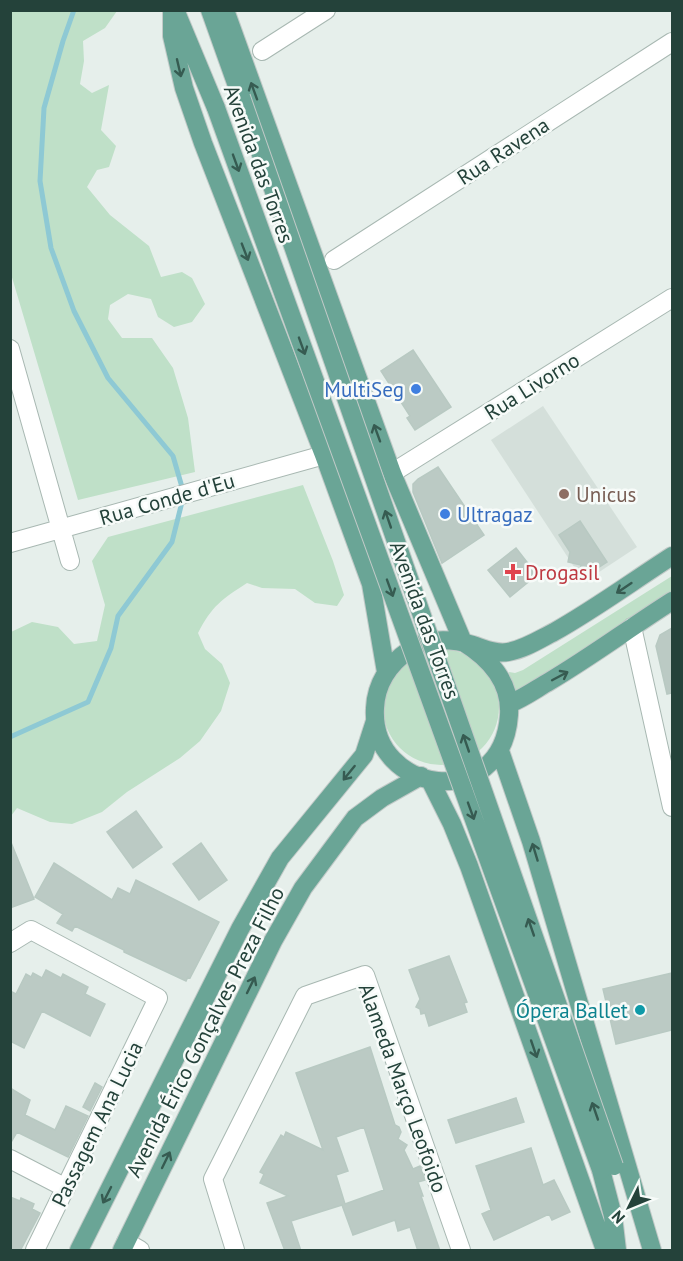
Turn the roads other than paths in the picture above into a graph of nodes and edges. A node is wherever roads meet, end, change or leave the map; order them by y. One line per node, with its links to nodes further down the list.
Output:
1 (174, 10): 10 (main road, one-way to 10); 27 (main road, Avenida das Torres, one-way to 27, bridge)
2 (210, 10): 27 (main road, Avenida das Torres, one-way to 2, bridge)
3 (225, 10): 11 (main road, one-way to 3)
4 (326, 10): 6 (street)
5 (672, 42): 7 (street, Rua Ravena)
6 (262, 51)
7 (334, 260)
8 (672, 298): 11 (street, Rua Livorno)
9 (10, 348): 12 (street)
10 (324, 455): 12 (street, Rua Conde d'Eu); 19 (main road)
11 (392, 473): 18 (main road)
12 (61, 529): 13 (street, Rua Conde d'Eu); 15 (street)
13 (10, 543)
14 (672, 556): 18 (main road, one-way to 18)
15 (70, 561)
16 (672, 601): 17 (main road)
17 (632, 627): 20 (main road, one-way to 17); 24 (street)
18 (463, 642): 19 (main road); 20 (main road)
19 (383, 680): 21 (main road)
20 (509, 704): 22 (main road, Avenida Érico Gonçalves Preza Filho)
21 (375, 721): 23 (main road); 31 (main road, Avenida Érico Gonçalves Preza Filho, one-way to 31)
22 (500, 751): 23 (main road, Avenida Érico Gonçalves Preza Filho); 36 (main road, one-way to 22)
23 (425, 778): 29 (main road, Avenida Érico Gonçalves Preza Filho, one-way to 23); 34 (main road, one-way to 34)
24 (672, 807)
25 (10, 943): 28 (street, Passagem Ana Lucia)
26 (10, 1159): 28 (street)
27 (608, 1168): 35 (main road, Avenida das Torres); 36 (main road, Avenida das Torres)
28 (66, 1188): 30 (street, Passagem Ana Lucia)
29 (129, 1248)
30 (35, 1251)
31 (79, 1251)
32 (235, 1251): 33 (street, Alameda Março Leofoido)
33 (461, 1251)
34 (605, 1251)
35 (617, 1251)
36 (650, 1251)

